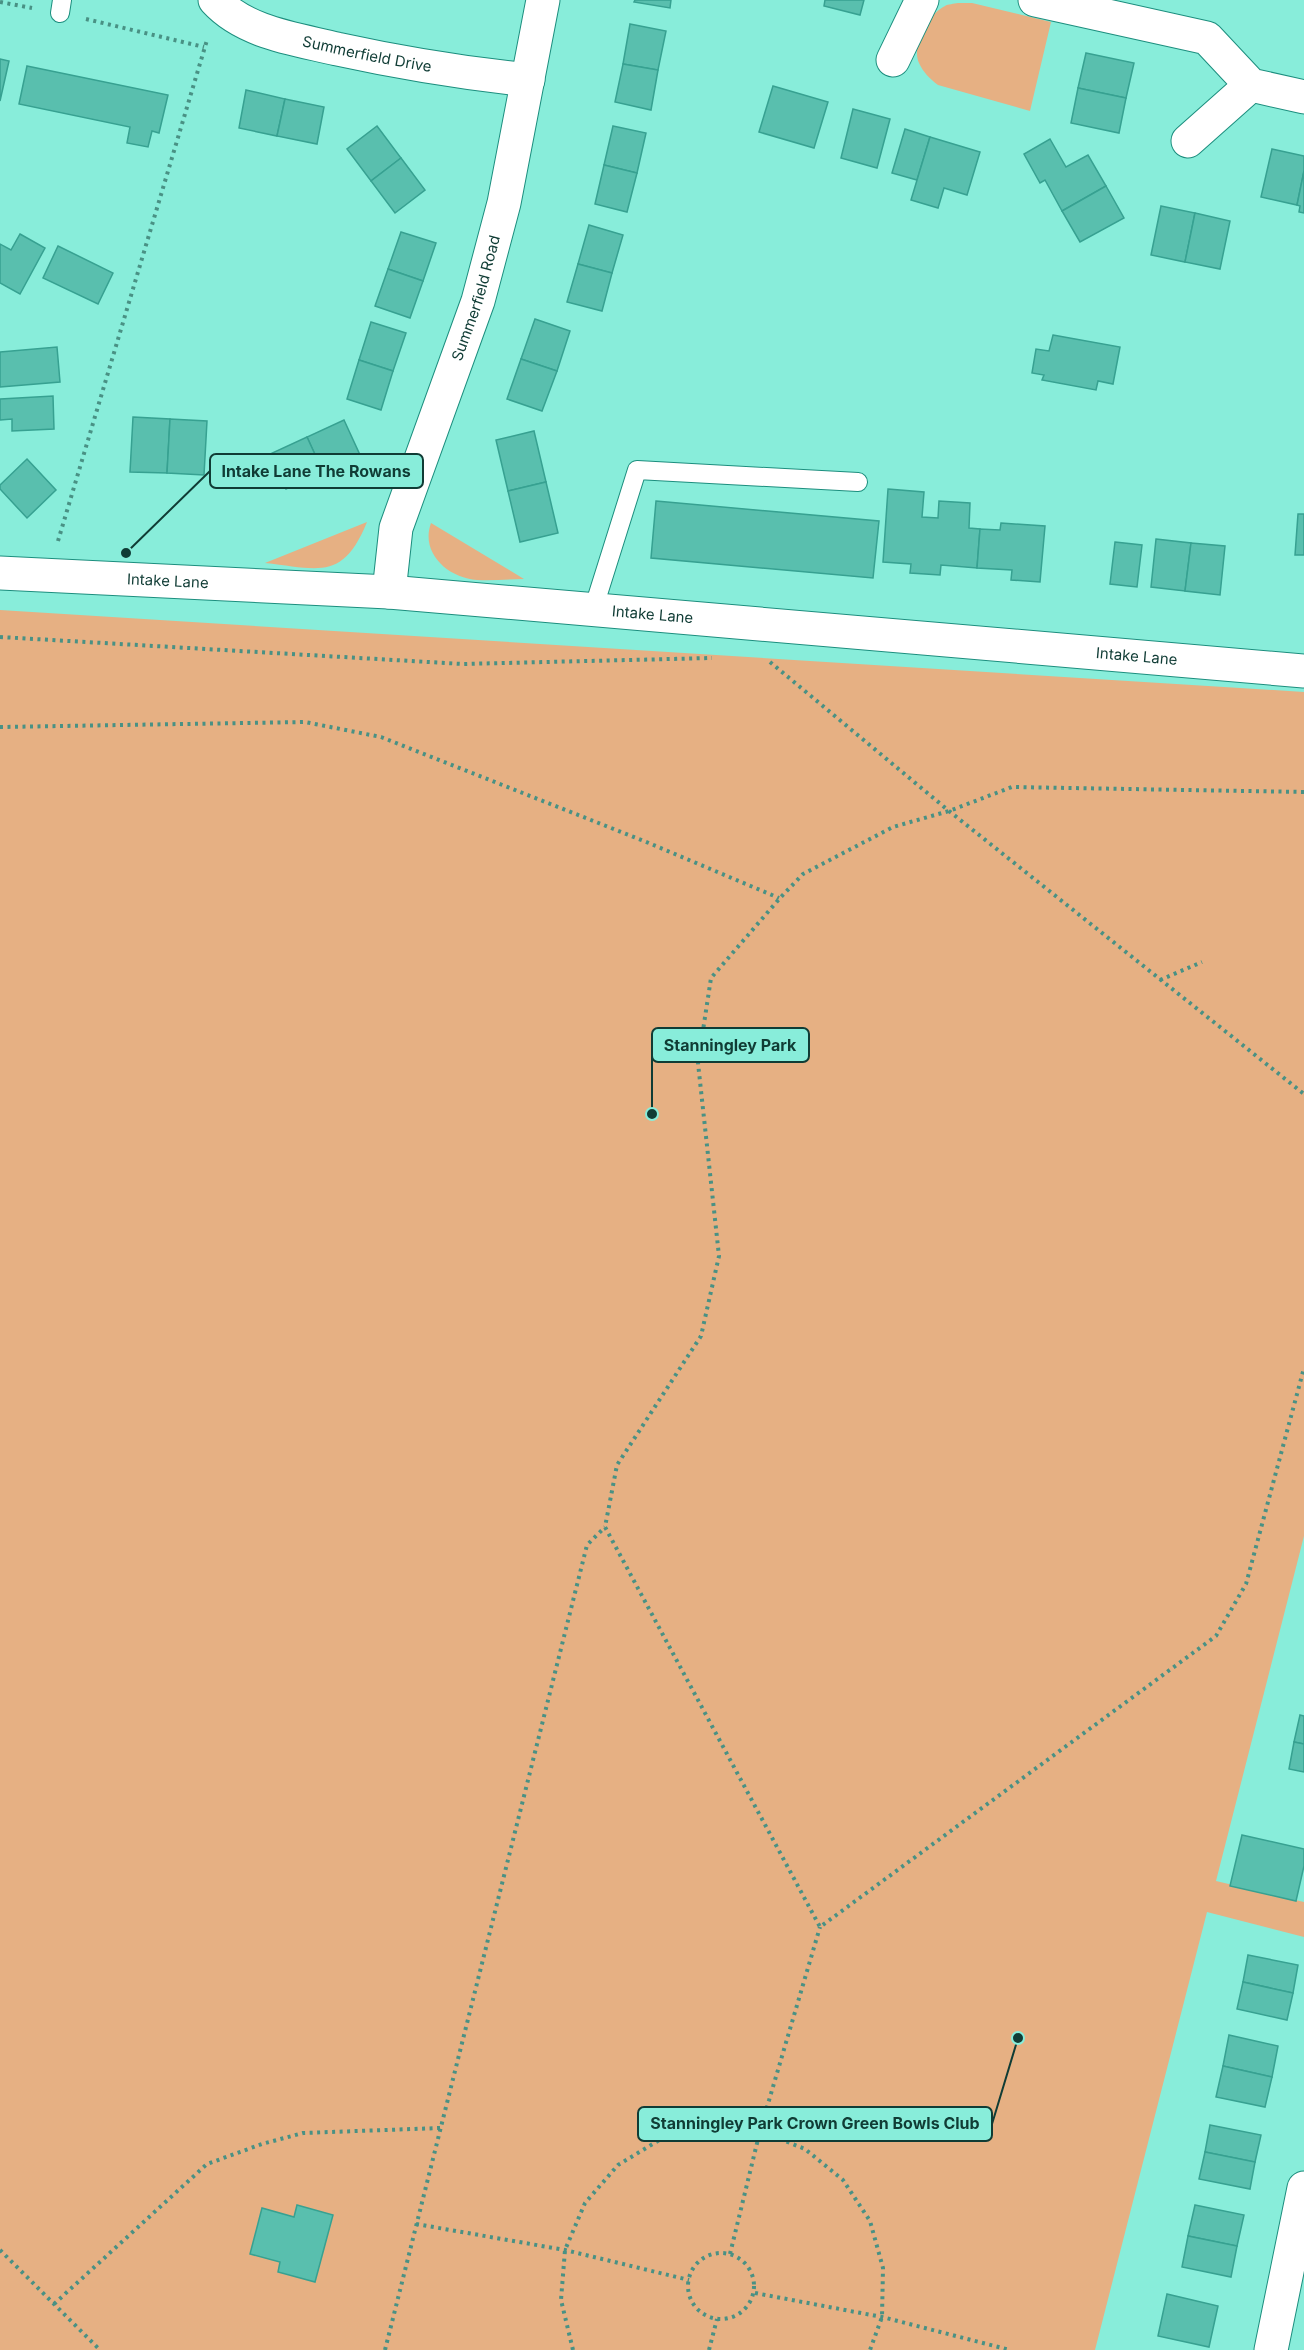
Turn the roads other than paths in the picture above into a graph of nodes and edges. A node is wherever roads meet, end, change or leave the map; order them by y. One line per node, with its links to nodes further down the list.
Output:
1 (543, 0): 6 (street, Summerfield Road)
2 (922, 0): 5 (street)
3 (1035, 0): 7 (street)
4 (217, 2): 6 (street, Summerfield Drive)
5 (893, 60)
6 (528, 80): 12 (street, Summerfield Road)
7 (1251, 85): 8 (street); 9 (street)
8 (1304, 97)
9 (1188, 141)
10 (858, 482): 13 (lane)
11 (0, 573): 12 (street, Intake Lane)
12 (389, 592): 13 (street, Intake Lane)
13 (593, 610): 14 (street, Intake Lane)
14 (1304, 671)
15 (1304, 2188): 16 (street)
16 (1271, 2350)

